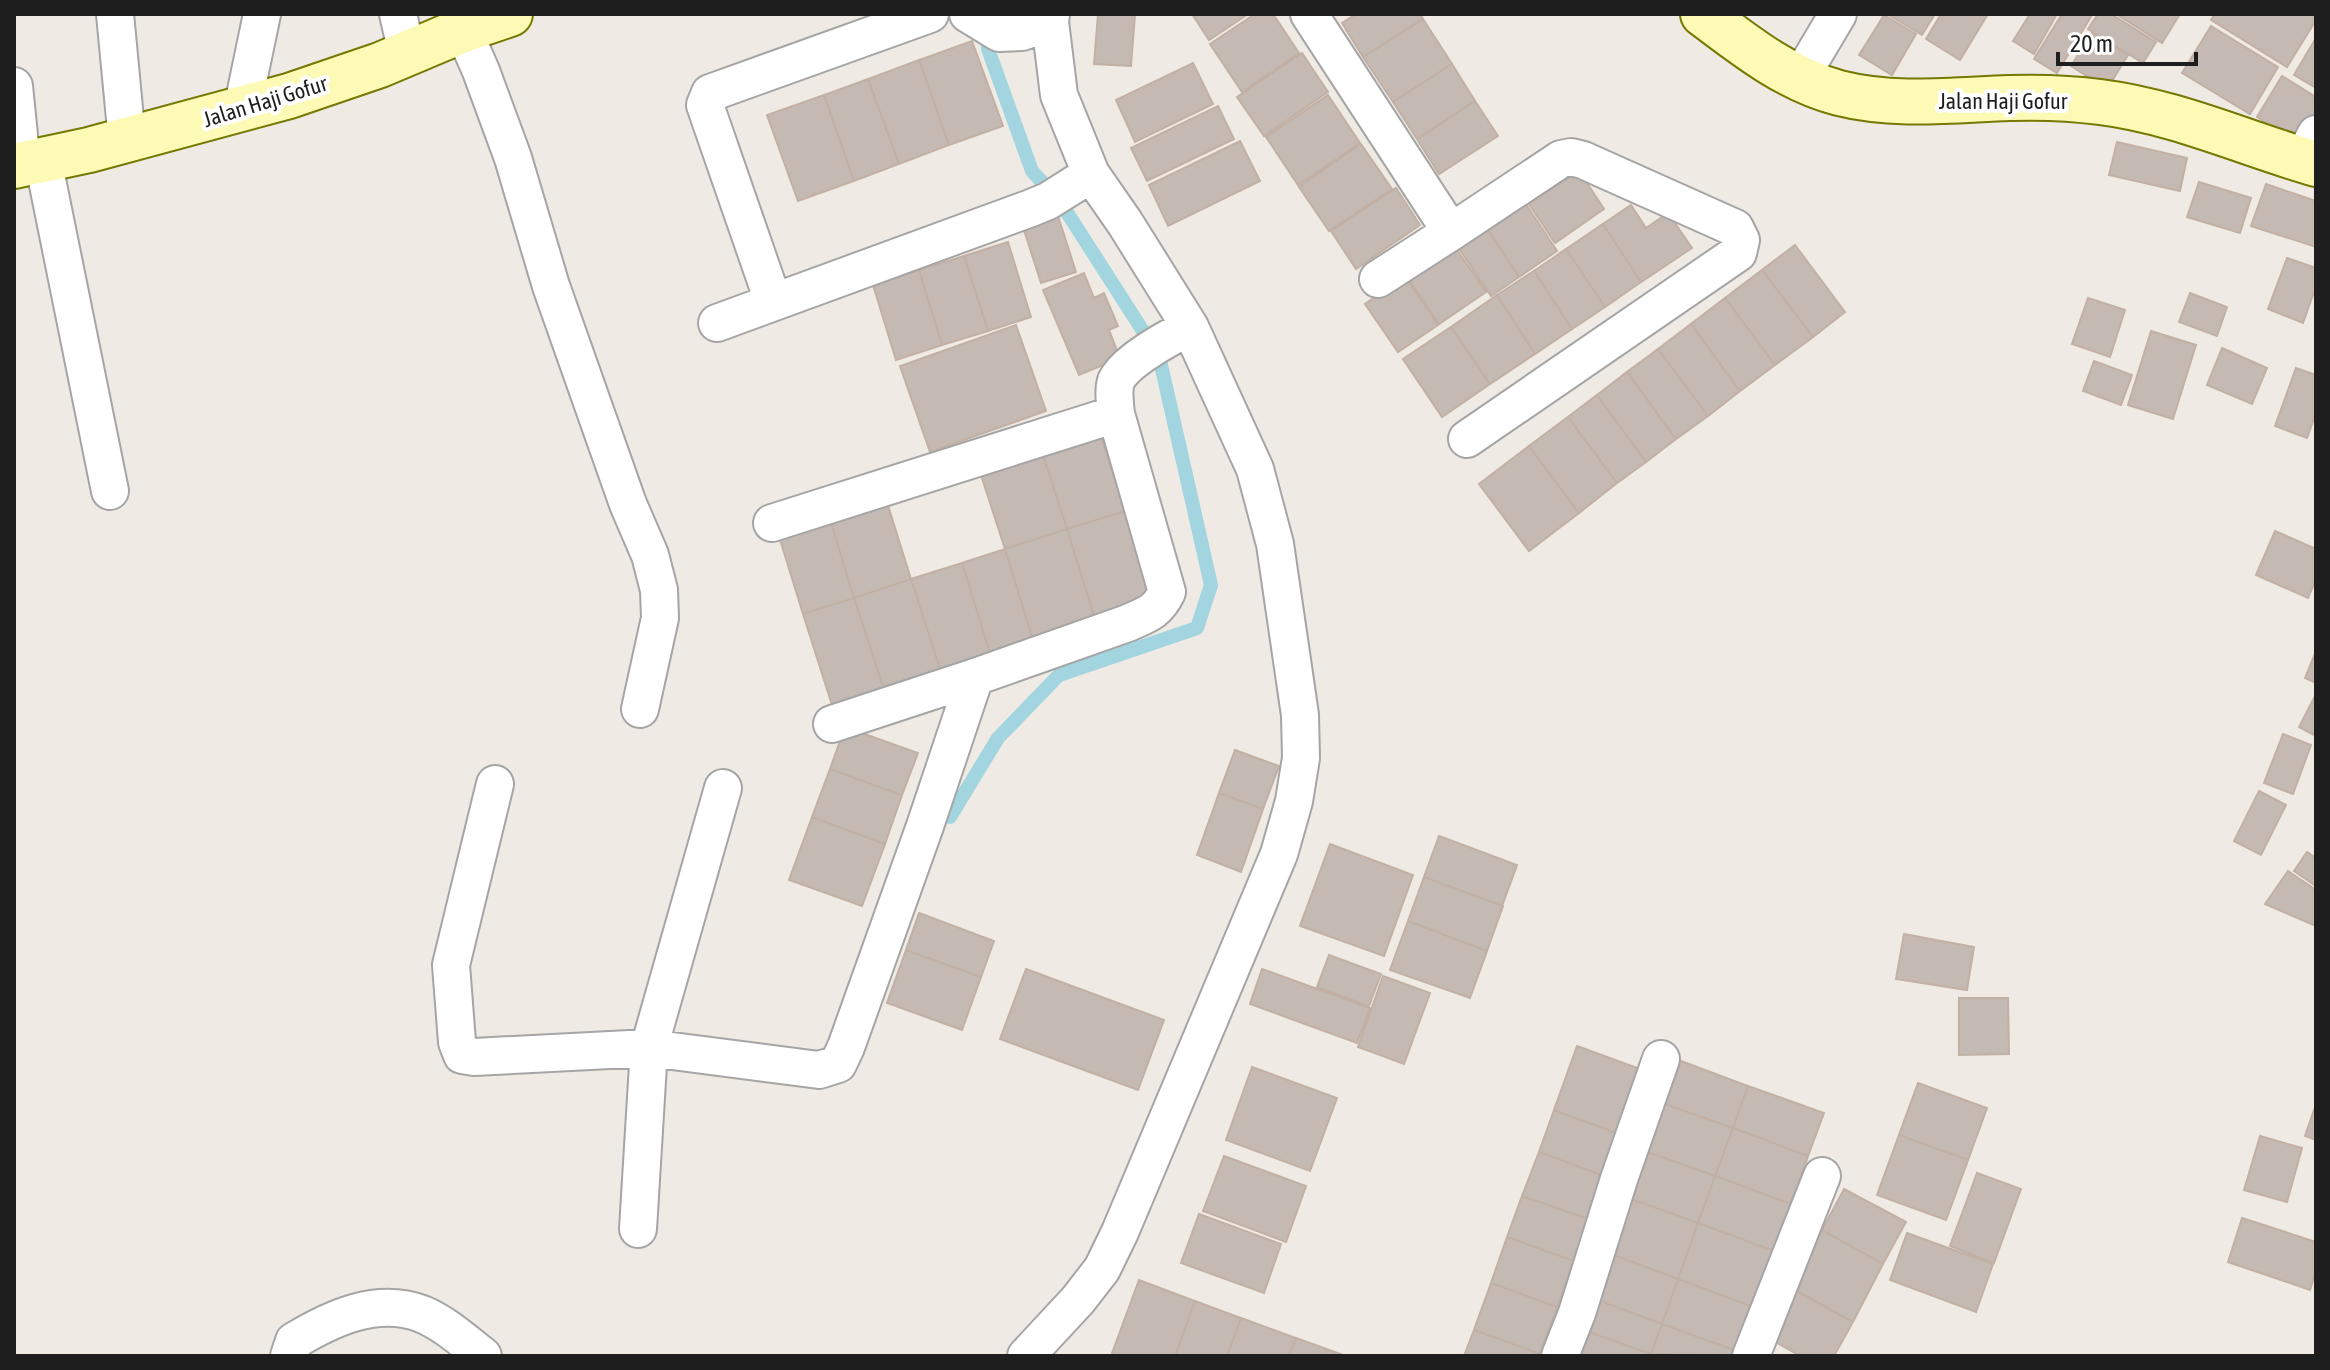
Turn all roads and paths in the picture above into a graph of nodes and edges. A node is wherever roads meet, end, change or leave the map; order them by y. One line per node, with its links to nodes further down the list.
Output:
1 (115, 14): 15 (street)
2 (262, 14): 14 (street)
3 (510, 14): 10 (street, Jalan Haji Gofur)
4 (930, 14): 21 (street)
5 (968, 14): 9 (street)
6 (1309, 14): 19 (street)
7 (1703, 14): 12 (street, Jalan Haji Gofur)
8 (1838, 14): 12 (street)
9 (1051, 18): 18 (street)
10 (463, 30): 11 (street, Jalan Haji Gofur); 29 (street)
11 (402, 34): 14 (street, Jalan Haji Gofur)
12 (1800, 78): 16 (street, Jalan Haji Gofur)
13 (14, 86): 17 (street)
14 (242, 110): 15 (street, Jalan Haji Gofur)
15 (127, 140): 17 (street, Jalan Haji Gofur)
16 (2311, 152)
17 (26, 164): 26 (street)
18 (1070, 187): 21 (street); 23 (street)
19 (1451, 232): 20 (street); 25 (street)
20 (1378, 279)
21 (773, 301): 22 (street)
22 (717, 323)
23 (1166, 341): 24 (street); 39 (street)
24 (1116, 414): 27 (street); 28 (street)
25 (1467, 439)
26 (110, 491)
27 (772, 523)
28 (975, 677): 30 (street); 33 (street)
29 (640, 709)
30 (832, 724)
31 (495, 784): 33 (street)
32 (723, 788): 33 (street)
33 (649, 1048): 36 (street)
34 (1661, 1059): 40 (street)
35 (1822, 1176): 41 (street)
36 (638, 1229)
37 (289, 1356): 38 (street)
38 (483, 1356)
39 (1026, 1356)
40 (1560, 1356)
41 (1751, 1356)

